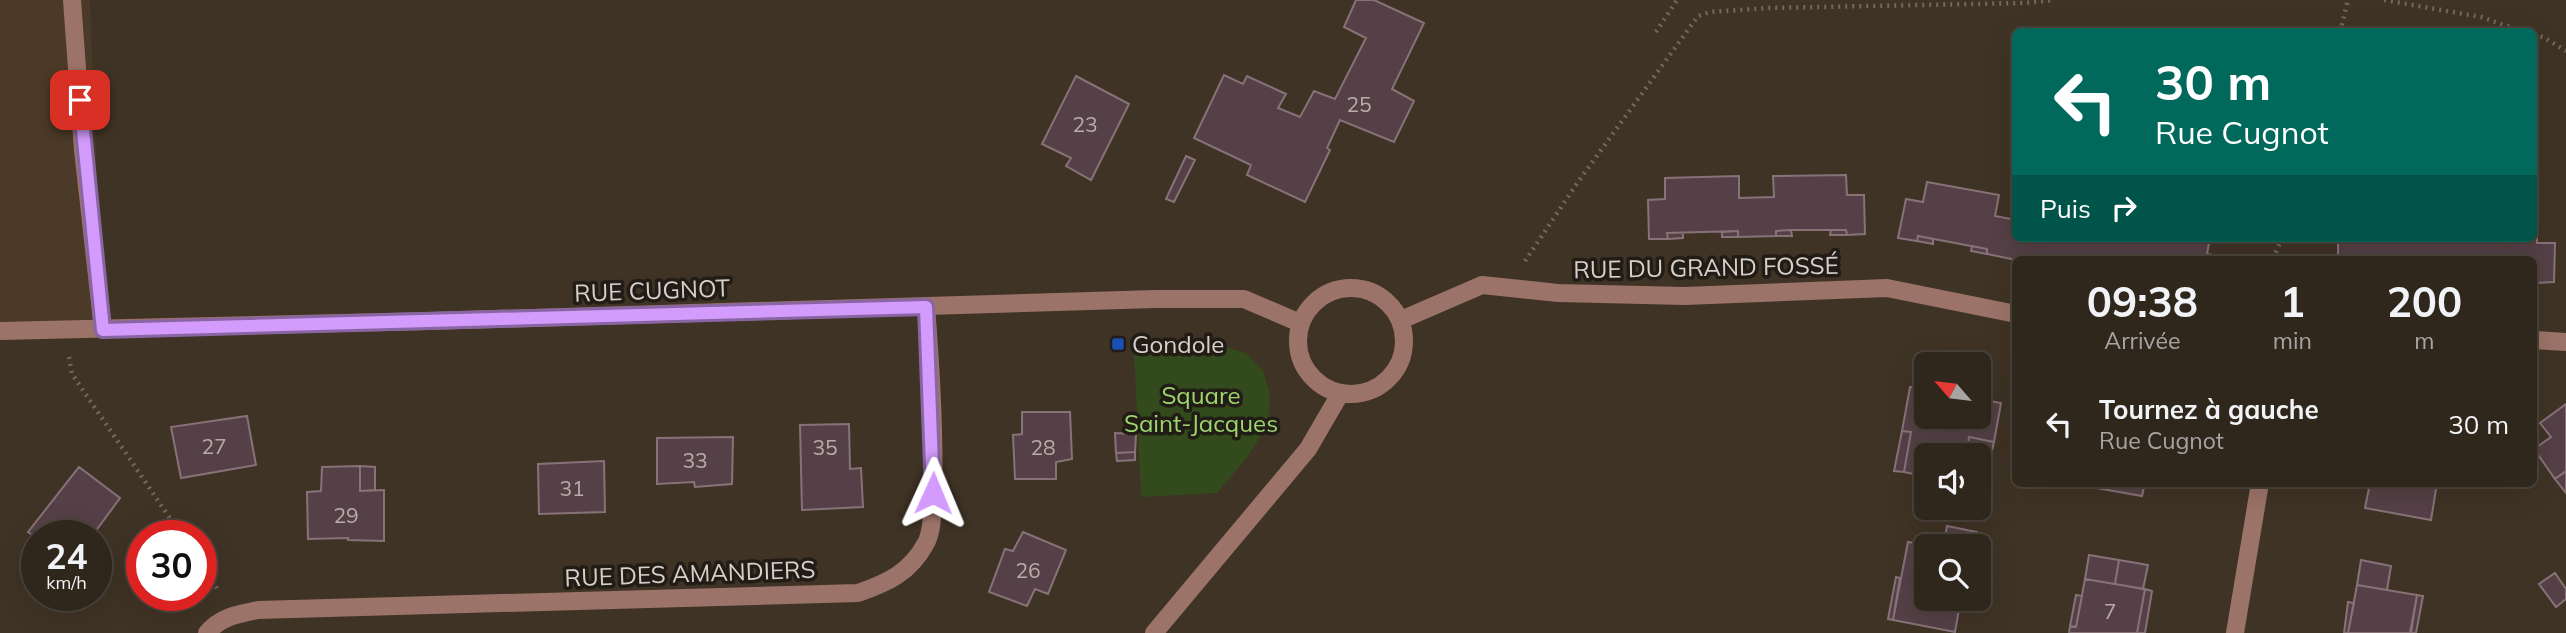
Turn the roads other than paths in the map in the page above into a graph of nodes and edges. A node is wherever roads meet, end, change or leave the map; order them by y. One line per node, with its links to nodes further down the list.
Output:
1 (72, 0): 6 (street)
2 (926, 307): 5 (street, RUE CUGNOT); 6 (street, RUE CUGNOT); 12 (street, RUE DES AMANDIERS)
3 (2012, 313): 4 (street, RUE DU GRAND FOSSÉ)
4 (1401, 320): 5 (street); 10 (street)
5 (1300, 323): 10 (street)
6 (103, 330): 7 (street, RUE CUGNOT)
7 (0, 331)
8 (2537, 340): 9 (street)
9 (2566, 342)
10 (1340, 394): 13 (street)
11 (2259, 487): 14 (street)
12 (207, 633)
13 (1154, 633)
14 (2235, 633)

